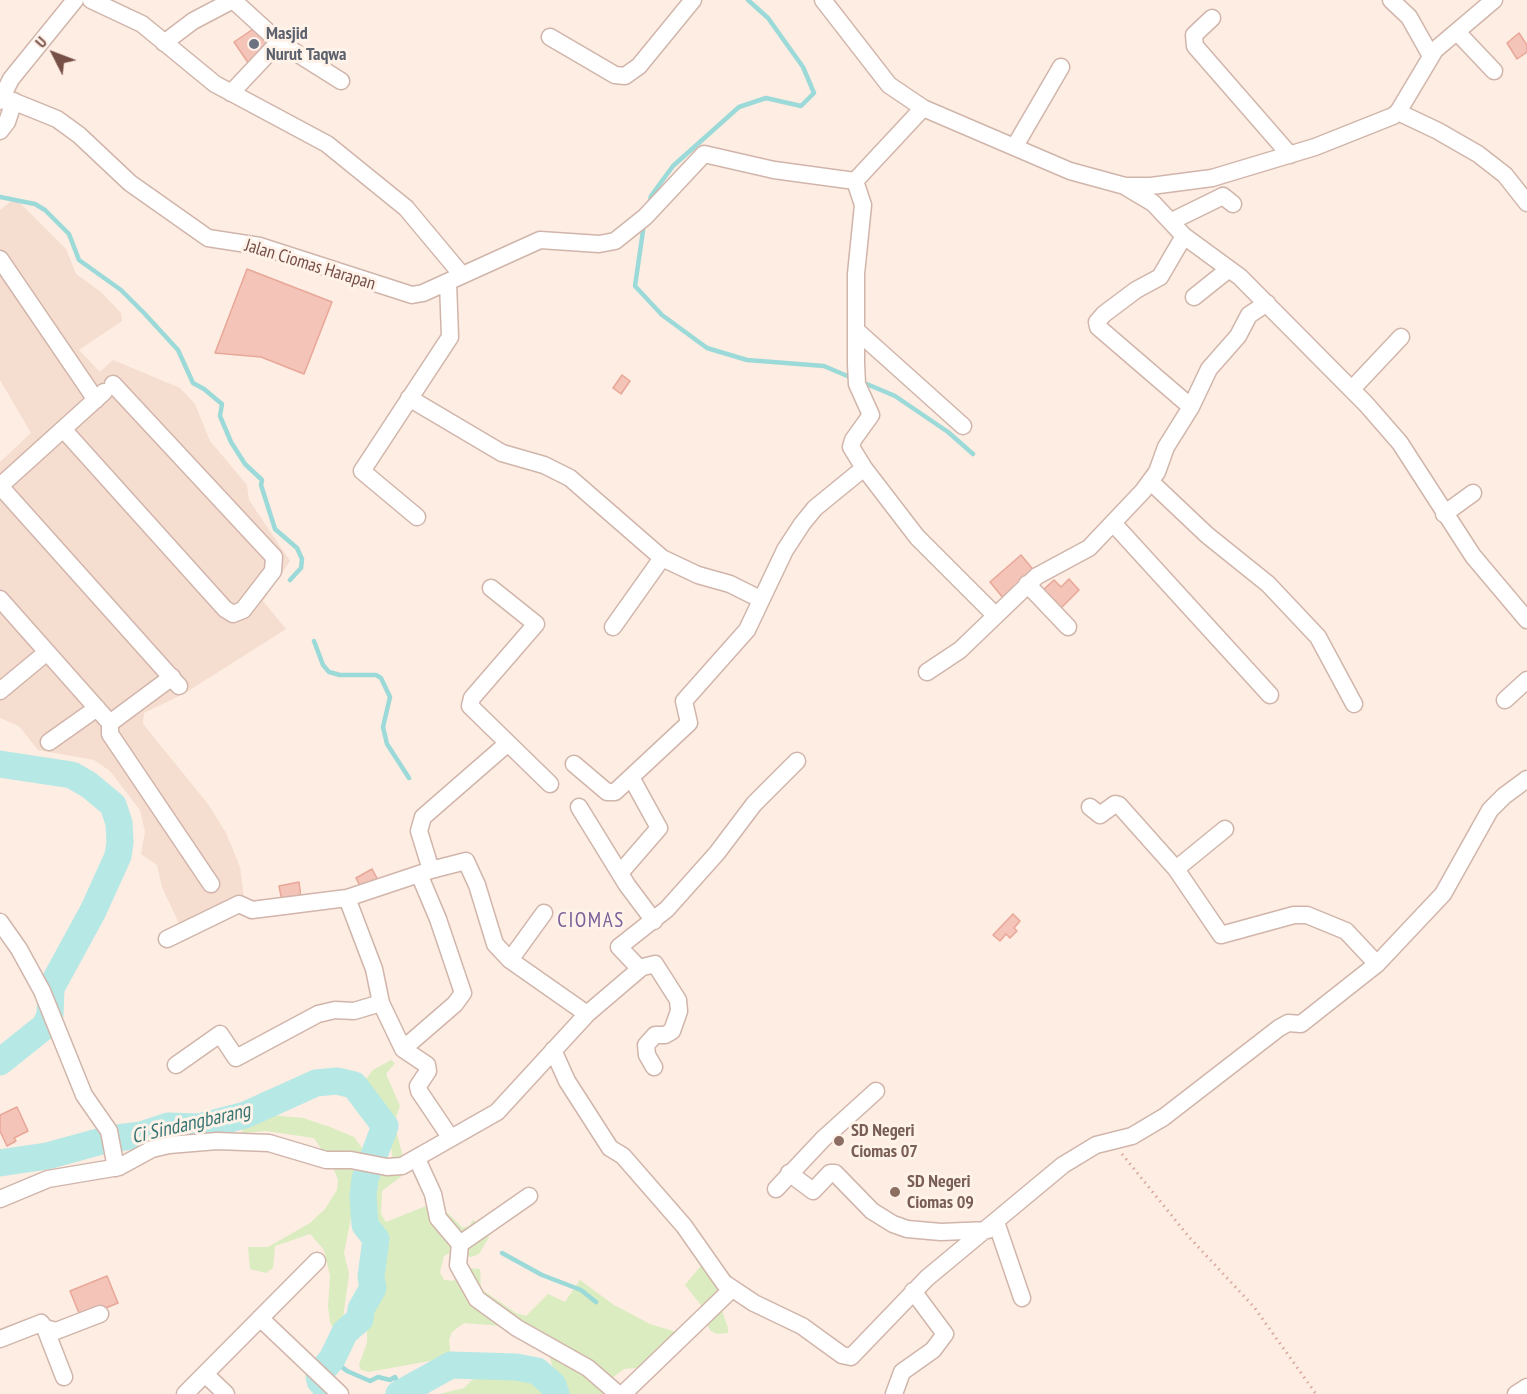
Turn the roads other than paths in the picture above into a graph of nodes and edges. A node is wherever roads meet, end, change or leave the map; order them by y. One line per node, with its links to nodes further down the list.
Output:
1 (75, 0): 17 (street)
2 (91, 0): 11 (street)
3 (693, 0): 9 (street)
4 (824, 0): 18 (street)
5 (1391, 0): 12 (street)
6 (1494, 0): 8 (street)
7 (1212, 18): 22 (street)
8 (1457, 32): 12 (street); 14 (street)
9 (550, 37)
10 (279, 42): 11 (street); 15 (street); 16 (street)
11 (164, 43): 16 (street)
12 (1431, 56): 19 (street)
13 (1061, 67): 21 (street)
14 (1494, 71)
15 (341, 81)
16 (231, 93): 31 (street)
17 (4, 99): 20 (street); 31 (street, Jalan Ciomas Harapan)
18 (923, 108): 21 (street); 23 (street)
19 (1398, 112): 22 (street); 25 (street)
20 (0, 131)
21 (1015, 146): 24 (street)
22 (1290, 155): 24 (street)
23 (855, 181): 31 (street, Jalan Ciomas Harapan); 34 (street)
24 (1125, 186): 27 (street)
25 (1527, 203)
26 (1233, 204): 27 (street)
27 (1172, 221): 28 (street)
28 (1184, 236): 30 (street); 39 (street)
29 (0, 259): 38 (street)
30 (1229, 268): 32 (street); 33 (street)
31 (455, 279): 37 (street)
32 (1194, 297)
33 (1267, 303): 36 (street); 39 (street)
34 (856, 330): 40 (street); 42 (street)
35 (1401, 337): 36 (street)
36 (1352, 389): 46 (street)
37 (409, 398): 47 (street); 49 (street)
38 (96, 400): 41 (street); 41 (street)
39 (1191, 407): 43 (street)
40 (963, 426)
41 (63, 429): 44 (street)
42 (864, 468): 53 (street); 54 (street)
43 (1151, 482): 48 (street); 64 (street)
44 (0, 486): 66 (street)
45 (1473, 493): 46 (street)
46 (1444, 514): 55 (street)
47 (417, 518)
48 (1113, 523): 50 (street); 62 (street)
49 (662, 558): 53 (street); 56 (street)
50 (1027, 584): 54 (street); 57 (street)
51 (491, 588): 68 (street)
52 (0, 599): 58 (street)
53 (760, 599): 71 (street)
54 (995, 615): 59 (street)
55 (1527, 620)
56 (613, 627)
57 (1068, 627)
58 (47, 652): 61 (street); 65 (street)
59 (927, 672)
60 (1527, 680): 63 (street)
61 (0, 691)
62 (1270, 695)
63 (1504, 700)
64 (1353, 704)
65 (97, 708): 66 (street); 67 (street)
66 (110, 723): 80 (street)
67 (49, 742)
68 (508, 743): 73 (street); 78 (street)
69 (797, 761): 84 (street)
70 (574, 764): 71 (street)
71 (632, 779): 79 (street)
72 (1527, 779): 87 (street)
73 (550, 784)
74 (579, 807): 79 (street)
75 (1090, 807): 77 (street)
76 (1225, 829): 77 (street)
77 (1176, 869): 87 (street)
78 (425, 872): 81 (street); 86 (street); 91 (street)
79 (620, 873): 84 (street)
80 (211, 884)
81 (348, 898): 85 (street); 89 (street)
82 (544, 913): 86 (street)
83 (0, 921): 98 (street)
84 (654, 921): 88 (street)
85 (167, 939)
86 (510, 960): 90 (street)
87 (1377, 964): 103 (street)
88 (641, 968): 90 (street); 94 (street)
89 (381, 1003): 91 (street); 93 (street)
90 (587, 1014): 92 (street)
91 (403, 1049): 96 (street)
92 (553, 1050): 96 (street); 106 (street)
93 (176, 1065)
94 (654, 1067)
95 (876, 1091): 99 (street)
96 (450, 1137): 97 (street)
97 (417, 1159): 98 (street); 104 (street)
98 (116, 1168): 102 (street)
99 (789, 1173): 100 (street); 103 (street)
100 (776, 1189)
101 (530, 1196): 104 (street)
102 (0, 1199)
103 (992, 1226): 107 (street); 108 (street)
104 (460, 1244): 119 (street)
105 (317, 1261): 110 (street)
106 (732, 1289): 107 (street); 120 (street)
107 (913, 1291): 121 (street)
108 (1022, 1298)
109 (100, 1314): 111 (street)
110 (260, 1318): 113 (street); 118 (street)
111 (45, 1328): 112 (street); 114 (street)
112 (0, 1339)
113 (205, 1374): 116 (street); 117 (street)
114 (64, 1377)
115 (1527, 1388): 122 (street)
116 (185, 1394)
117 (226, 1394)
118 (340, 1394)
119 (618, 1394)
120 (623, 1394)
121 (894, 1394)
122 (1516, 1394)

